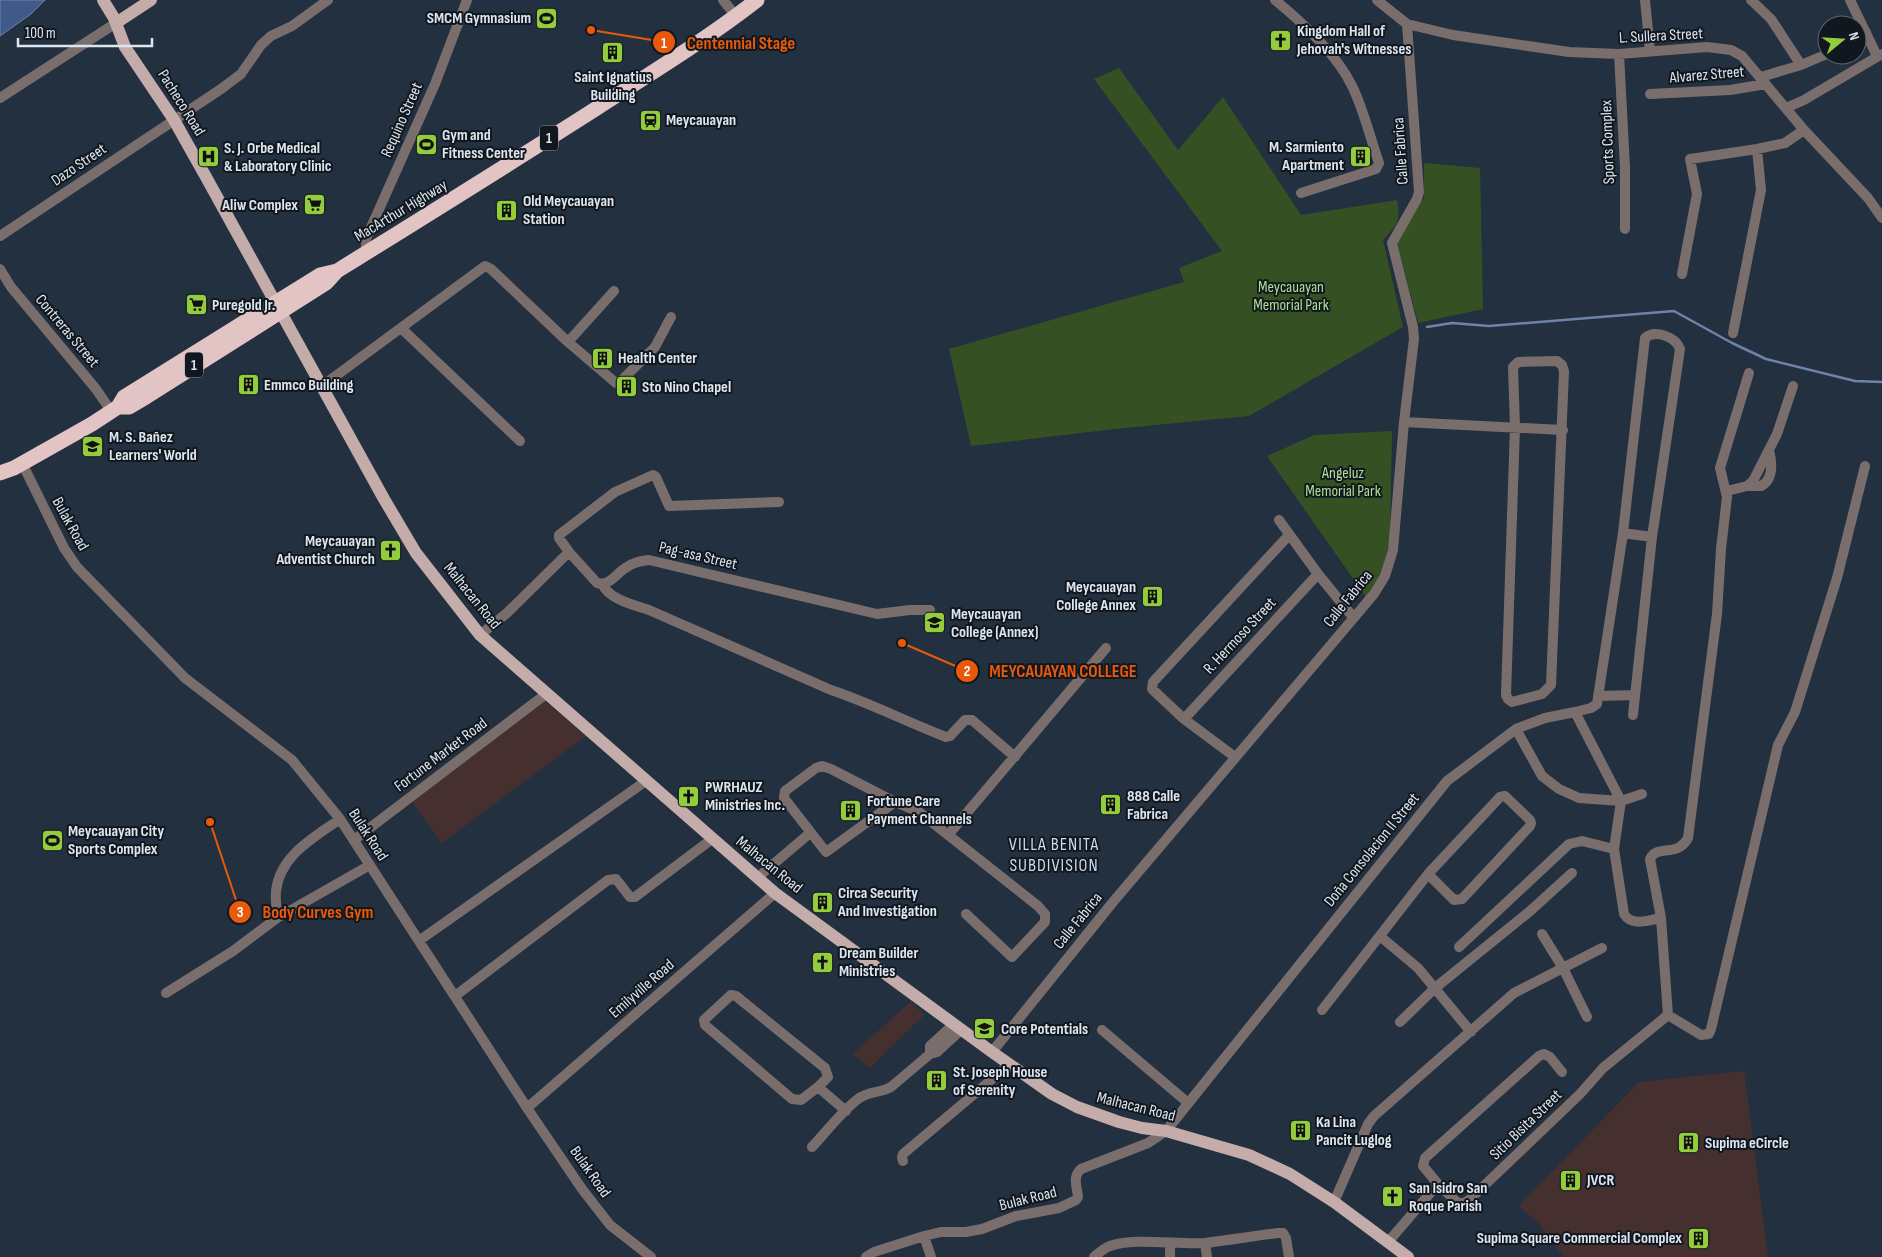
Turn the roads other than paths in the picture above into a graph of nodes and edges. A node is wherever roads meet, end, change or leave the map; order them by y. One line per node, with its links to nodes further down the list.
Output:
1 (102, 0): 14 (main road, Pacheco Road)
2 (151, 0): 14 (main road)
3 (328, 0): 26 (street, Dazo Street)
4 (467, 0): 33 (street, Requino Street)
5 (724, 0): 13 (street)
6 (757, 0): 13 (highway, MacArthur Highway / 1)
7 (1275, 0): 29 (street)
8 (1377, 0): 15 (street, L. Sullera Street)
9 (1644, 0): 17 (street)
10 (1751, 0): 21 (street)
11 (1850, 0): 12 (street)
12 (1855, 15)
13 (736, 16): 33 (highway, MacArthur Highway / 1)
14 (116, 23): 24 (street); 26 (main road, Pacheco Road)
15 (1407, 24): 18 (street, L. Sullera Street); 46 (street, Calle Fabrica)
16 (1867, 41): 19 (street)
17 (1650, 51): 18 (street, L. Sullera Street); 22 (street, L. Sullera Street)
18 (1619, 54): 31 (street, Sports Complex)
19 (1880, 55): 25 (street)
20 (1817, 58): 21 (street, Alvarez Street)
21 (1801, 65): 22 (street, Alvarez Street)
22 (1764, 80): 23 (street, Alvarez Street); 25 (street, L. Sullera Street)
23 (1650, 94)
24 (0, 98)
25 (1786, 108): 27 (street, L. Sullera Street)
26 (174, 120): 32 (street, Dazo Street); 37 (main road, Pacheco Road)
27 (1804, 130): 28 (street); 30 (street, L. Sullera Street)
28 (1757, 149): 35 (street); 40 (street)
29 (1301, 193)
30 (1882, 218)
31 (1625, 229)
32 (0, 236)
33 (366, 252): 37 (highway, MacArthur Highway / 1)
34 (0, 269): 45 (street, Contreras Street)
35 (1682, 274)
36 (614, 291): 41 (street)
37 (279, 307): 43 (main road, Malhacan Road); 45 (highway, MacArthur Highway / 1)
38 (671, 317): 41 (street)
39 (401, 328): 41 (street); 43 (street); 49 (street)
40 (1733, 333)
41 (568, 342)
42 (1749, 373): 53 (street)
43 (322, 386): 64 (main road, Malhacan Road)
44 (1793, 386): 53 (street)
45 (115, 409): 50 (highway, MacArthur Highway / 1)
46 (1404, 422): 47 (street); 63 (street, Calle Fabrica)
47 (1515, 427): 48 (street); 48 (street); 48 (street)
48 (1563, 430)
49 (520, 441)
50 (22, 464): 52 (highway, MacArthur Highway / 1); 79 (street, Bulak Road)
51 (1865, 466): 103 (street)
52 (0, 473)
53 (1727, 491): 92 (street)
54 (779, 502): 59 (street)
55 (1279, 520): 57 (street)
56 (1623, 533): 58 (street); 58 (street); 68 (street)
57 (1290, 535): 60 (street); 71 (street)
58 (1652, 537): 67 (street)
59 (569, 552): 61 (street); 64 (street)
60 (1318, 574): 63 (street); 71 (street, R. Hermoso Street)
61 (602, 584): 62 (street, Pag-asa Street); 73 (street)
62 (930, 610)
63 (1353, 617): 74 (street, Calle Fabrica)
64 (480, 635): 66 (main road, Malhacan Road)
65 (1106, 648): 73 (street)
66 (546, 694): 75 (main road, Malhacan Road); 82 (street, Fortune Market Road)
67 (1635, 695): 68 (street); 70 (street)
68 (1598, 696): 69 (street, Doña Consolacion II Street)
69 (1575, 712): 72 (street, Doña Consolacion II Street); 77 (street)
70 (1633, 715)
71 (1184, 719): 74 (street)
72 (1516, 729): 77 (street); 113 (street, Doña Consolacion II Street)
73 (1015, 757): 81 (street)
74 (1235, 757): 109 (street, Calle Fabrica)
75 (646, 781): 83 (main road, Malhacan Road); 95 (street)
76 (1642, 794): 77 (street)
77 (1621, 801): 84 (street)
78 (895, 802): 80 (street); 80 (street); 81 (street)
79 (340, 819): 82 (street, Bulak Road); 91 (street)
80 (810, 833): 88 (street)
81 (949, 834): 90 (street)
82 (354, 840): 85 (street, Bulak Road)
83 (712, 840): 88 (main road, Malhacan Road); 101 (street)
84 (1614, 849): 92 (street); 96 (street)
85 (370, 865): 91 (street); 95 (street, Bulak Road)
86 (1572, 873): 99 (street)
87 (1428, 874): 87 (street); 94 (street)
88 (757, 878): 89 (main road, Malhacan Road)
89 (775, 893): 106 (main road, Malhacan Road); 114 (street, Emilyville Road)
90 (966, 914)
91 (277, 918): 100 (street)
92 (1661, 918): 103 (street)
93 (1542, 934): 98 (street)
94 (1381, 937): 99 (street); 102 (street)
95 (420, 940): 101 (street, Bulak Road)
96 (1459, 947)
97 (1602, 948): 98 (street)
98 (1563, 968): 104 (street); 108 (street)
99 (1435, 988): 105 (street); 108 (street)
100 (166, 994)
101 (455, 996): 114 (street, Bulak Road)
102 (1322, 1010)
103 (1668, 1015): 119 (street, Sitio Bisita Street)
104 (1588, 1017)
105 (1400, 1022)
106 (958, 1026): 109 (main road, Malhacan Road); 115 (street)
107 (1102, 1030): 113 (street)
108 (1471, 1032): 120 (street)
109 (992, 1052): 110 (main road, Malhacan Road)
110 (1010, 1064): 116 (main road, Malhacan Road); 118 (street)
111 (1562, 1072): 119 (street)
112 (818, 1087): 112 (street); 115 (street)
113 (1187, 1102): 116 (street, Doña Consolacion II Street)
114 (527, 1108): 126 (street, Bulak Road)
115 (846, 1111): 117 (street)
116 (1166, 1131): 120 (main road, Malhacan Road); 121 (street, Bulak Road)
117 (812, 1146)
118 (903, 1161)
119 (1438, 1184): 122 (street)
120 (1334, 1202): 122 (main road, Malhacan Road)
121 (924, 1236): 127 (street, Bulak Road); 128 (street)
122 (1388, 1242): 125 (main road, Malhacan Road)
123 (1204, 1243): 124 (street); 131 (street); 132 (street)
124 (1170, 1244): 129 (street); 130 (street)
125 (1402, 1256)
126 (651, 1257)
127 (866, 1257)
128 (931, 1257)
129 (1094, 1257)
130 (1170, 1257)
131 (1207, 1257)
132 (1289, 1257)

